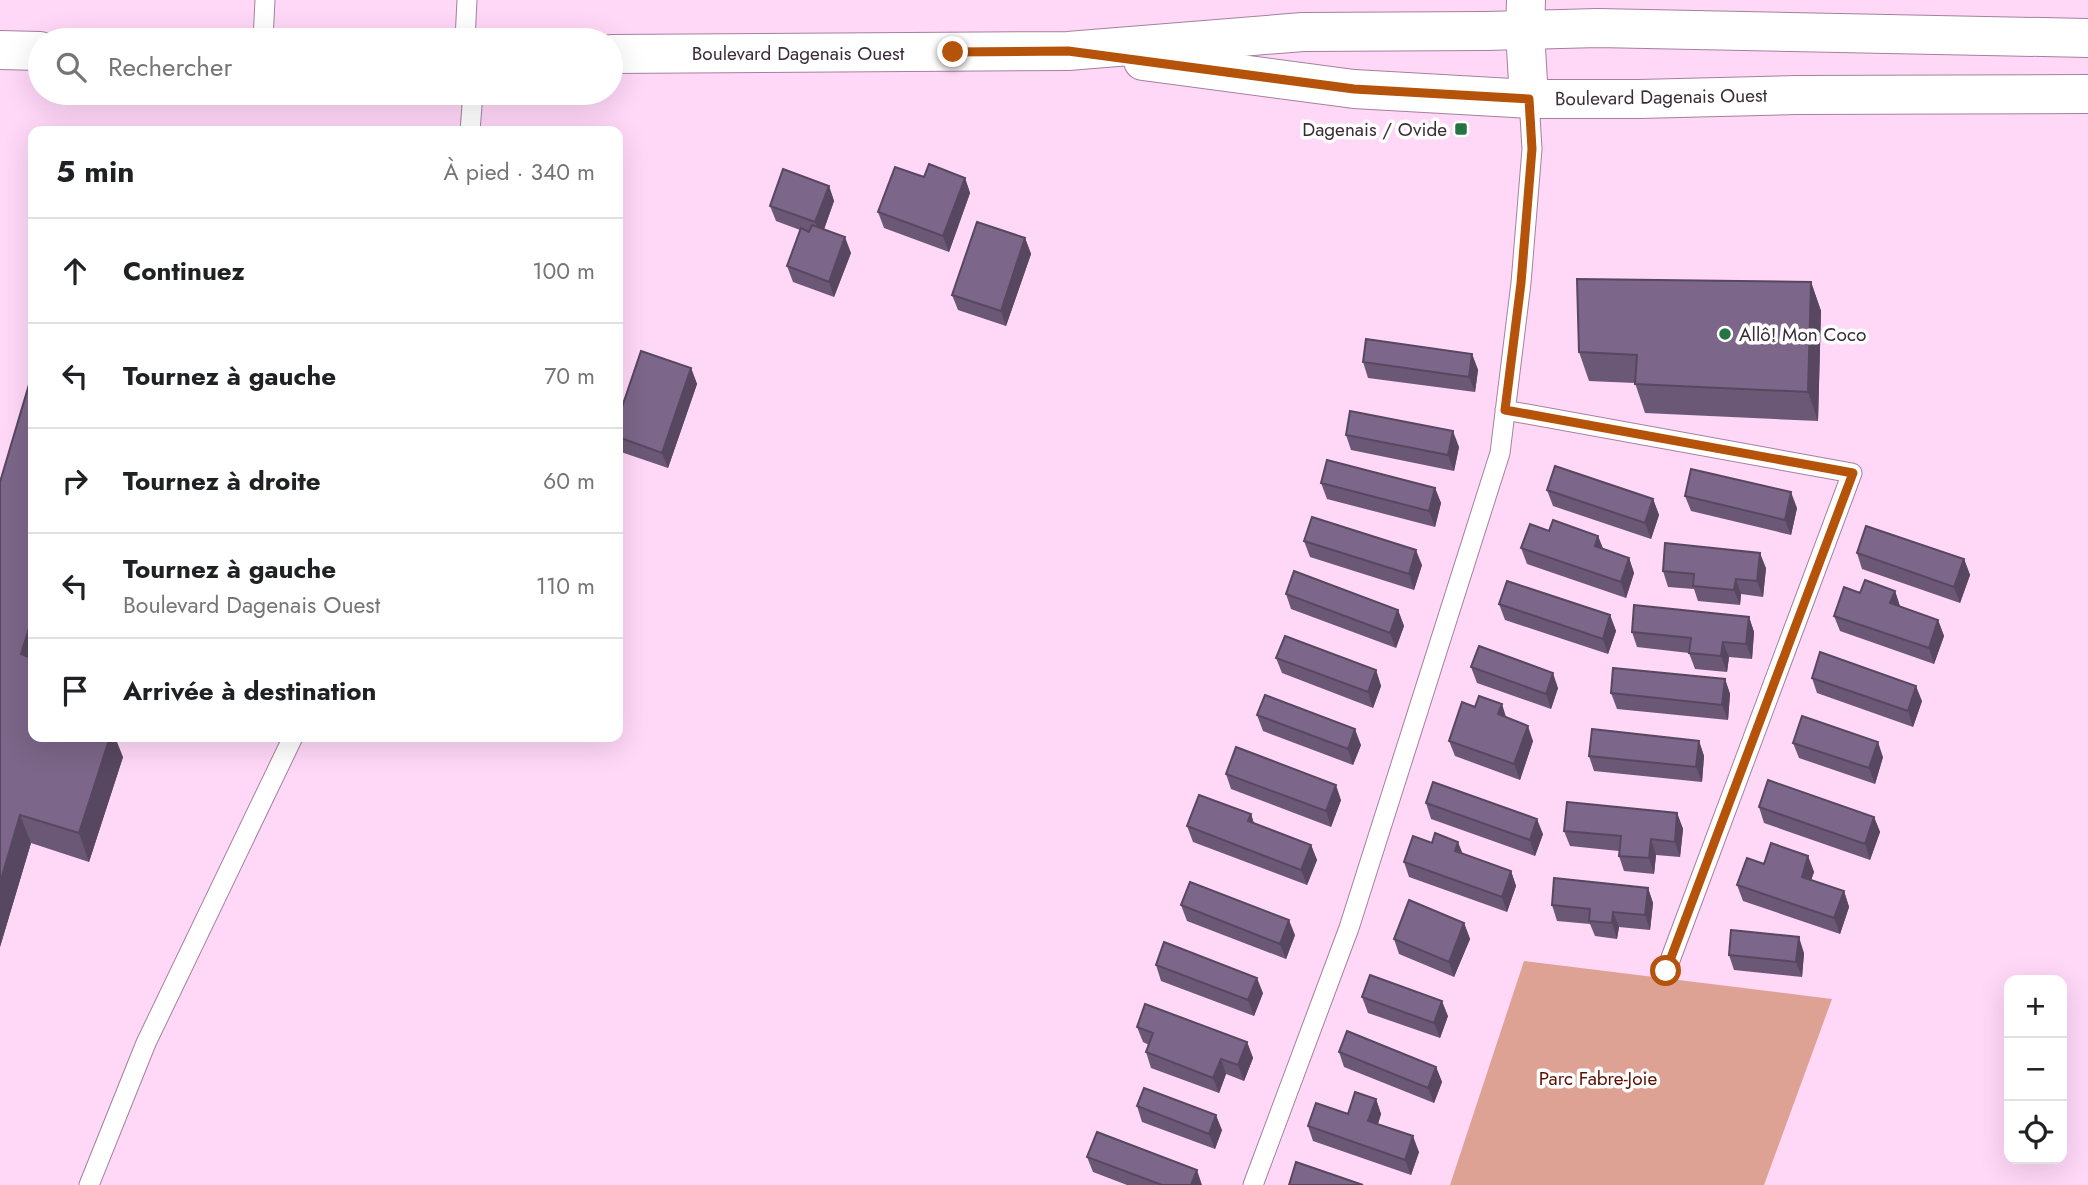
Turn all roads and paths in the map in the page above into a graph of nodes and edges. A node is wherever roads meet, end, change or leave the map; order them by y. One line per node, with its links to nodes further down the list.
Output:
1 (264, 0): 4 (lane)
2 (467, 0): 5 (lane)
3 (1525, 15): 6 (main road, Boulevard Dagenais Ouest); 9 (main road, Boulevard Dagenais Ouest); 12 (main road)
4 (263, 28)
5 (466, 28)
6 (2088, 38)
7 (0, 50): 8 (main road)
8 (28, 51)
9 (1068, 51): 10 (main road, Boulevard Dagenais Ouest); 12 (main road, Boulevard Dagenais Ouest)
10 (623, 54)
11 (2088, 94): 12 (main road, Boulevard Dagenais Ouest)
12 (1529, 99): 15 (lane)
13 (472, 105): 14 (lane)
14 (470, 126)
15 (1505, 410): 17 (lane); 19 (lane)
16 (291, 742): 18 (lane)
17 (1666, 971)
18 (89, 1185)
19 (1253, 1185)

